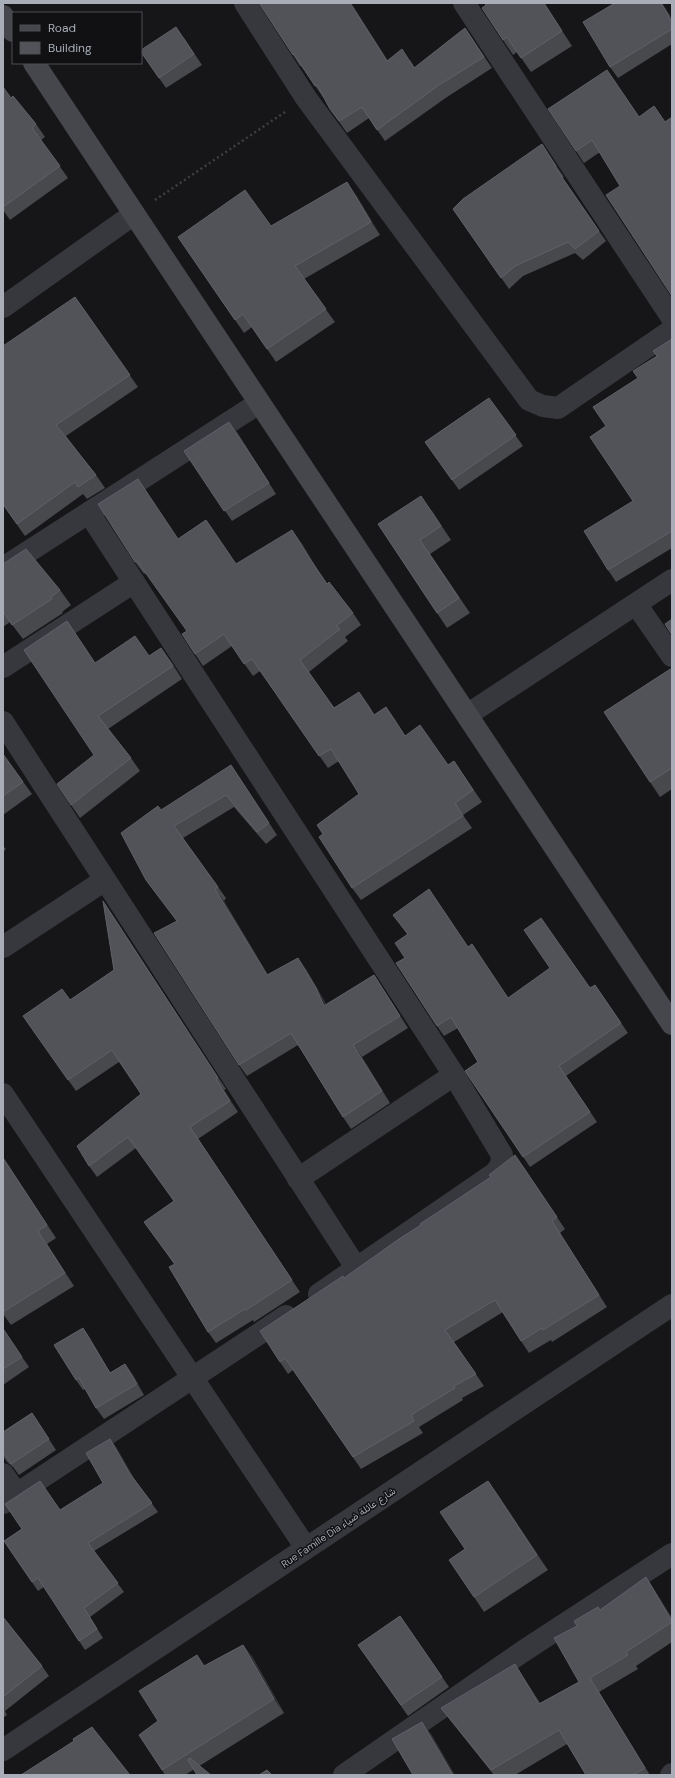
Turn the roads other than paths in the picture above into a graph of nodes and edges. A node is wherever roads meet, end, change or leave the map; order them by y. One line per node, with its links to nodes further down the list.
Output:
1 (245, 3): 9 (street)
2 (464, 3): 8 (street)
3 (3, 16): 4 (street)
4 (12, 30)
5 (35, 64): 6 (street)
6 (134, 214): 7 (street); 10 (street)
7 (3, 307)
8 (672, 318)
9 (672, 330)
10 (260, 403): 11 (street); 18 (street)
11 (88, 513): 12 (street); 14 (street)
12 (3, 568)
13 (672, 580): 15 (street)
14 (134, 582): 17 (street); 23 (street)
15 (636, 604): 16 (street); 18 (street)
16 (672, 656)
17 (3, 667)
18 (467, 715): 22 (street)
19 (3, 722): 20 (street)
20 (105, 880): 21 (street); 25 (street)
21 (3, 947)
22 (672, 1024)
23 (454, 1075): 25 (street); 26 (street)
24 (3, 1094): 28 (street)
25 (298, 1179): 26 (street)
26 (357, 1269): 28 (street)
27 (672, 1305): 31 (street, Rue Famille Dia شارع عائلة ضياء)
28 (192, 1378): 30 (street); 31 (street)
29 (3, 1474): 30 (street)
30 (10, 1499)
31 (306, 1548): 33 (street, Rue Famille Dia شارع عائلة ضياء)
32 (672, 1554): 34 (street)
33 (3, 1750)
34 (344, 1775)

